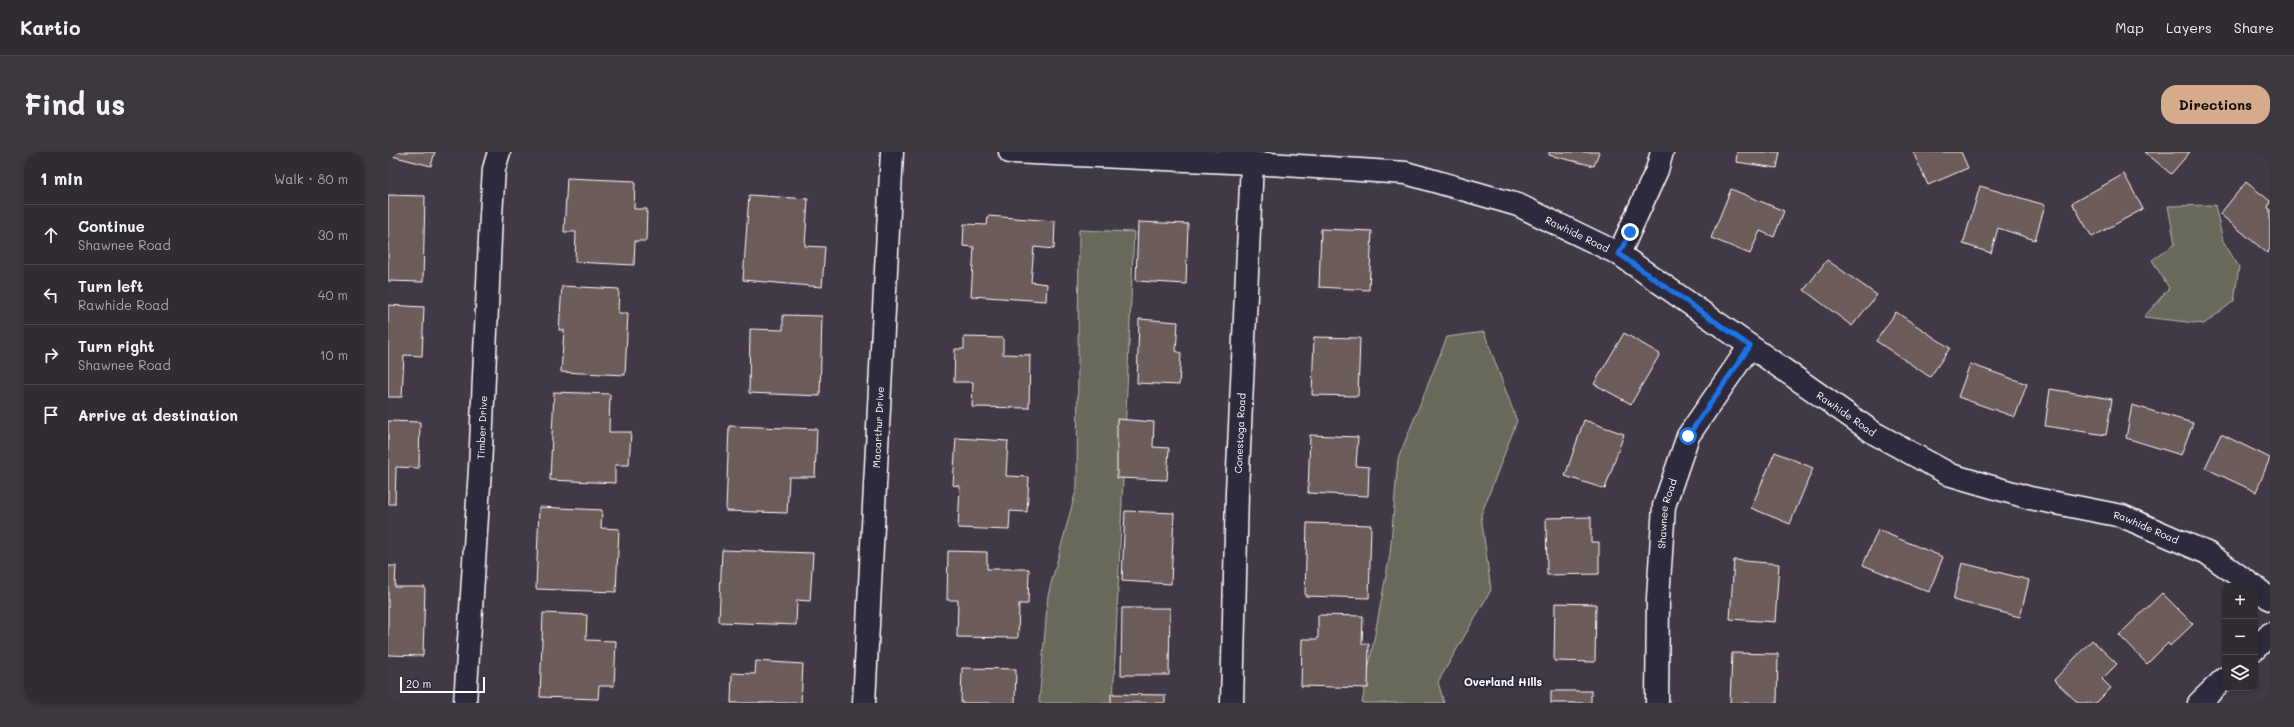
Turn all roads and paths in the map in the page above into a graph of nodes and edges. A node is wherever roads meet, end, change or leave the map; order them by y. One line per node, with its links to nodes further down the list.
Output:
1 (499, 152): 14 (street, Timber Drive)
2 (892, 152): 15 (street, Macarthur Drive)
3 (1010, 152): 5 (street, Rawhide Road)
4 (1662, 152): 6 (street)
5 (1252, 163): 6 (street, Rawhide Road); 16 (street, Conestoga Road)
6 (1619, 254): 7 (street, Rawhide Road)
7 (1750, 346): 8 (street, Rawhide Road); 17 (street, Shawnee Road)
8 (2248, 583)
9 (2258, 590): 10 (street, Rawhide Road)
10 (2270, 600)
11 (2270, 634): 12 (street)
12 (2258, 646)
13 (2222, 681): 18 (street)
14 (465, 703)
15 (864, 703)
16 (1232, 703)
17 (1657, 703)
18 (2199, 703)

